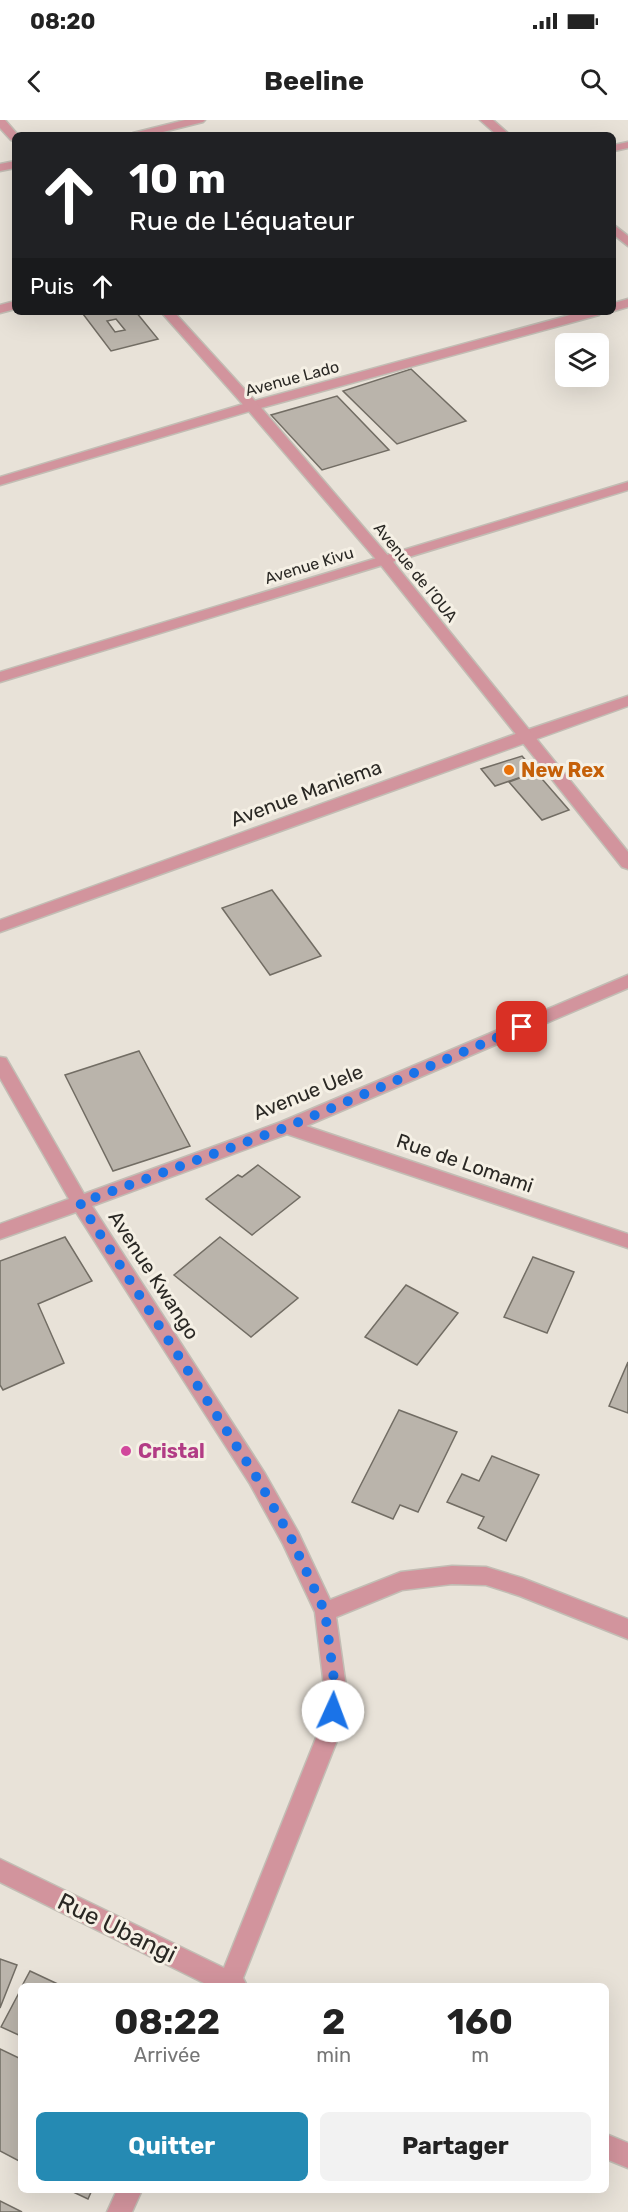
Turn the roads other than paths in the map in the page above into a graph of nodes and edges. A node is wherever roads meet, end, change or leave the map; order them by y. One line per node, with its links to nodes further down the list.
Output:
1 (199, 120): 4 (street)
2 (486, 120): 5 (street)
3 (0, 121): 6 (street)
4 (149, 132)
5 (500, 132)
6 (12, 135)
7 (616, 231): 8 (street)
8 (628, 242)
9 (170, 315): 11 (street, Avenue de l’OUA)
10 (584, 315): 11 (street, Avenue Lado)
11 (252, 406): 12 (street, Avenue Lado); 14 (street, Avenue de l’OUA)
12 (0, 481)
13 (628, 486): 14 (street, Avenue Kivu)
14 (385, 561): 15 (street, Avenue Kivu); 17 (street, Avenue de l’OUA)
15 (0, 677)
16 (628, 701): 17 (street, Avenue Maniema)
17 (526, 736): 18 (street, Avenue de l’OUA); 19 (street, Avenue Maniema)
18 (628, 863)
19 (0, 926)
20 (628, 981): 22 (street, Avenue Uele)
21 (0, 1063): 23 (street, Avenue Kwango)
22 (287, 1127): 23 (street, Avenue Uele); 25 (street, Rue de Lomami)
23 (80, 1203): 24 (street, Avenue Uele); 26 (street, Avenue Kwango)
24 (0, 1232)
25 (628, 1241)
26 (325, 1612): 27 (street); 30 (street, Avenue Kwango)
27 (628, 1629)
28 (0, 1870): 29 (street, Rue Ubangi)
29 (227, 1983)
30 (232, 1983)
31 (609, 2147): 32 (street)
32 (628, 2156)
33 (128, 2193): 34 (street)
34 (119, 2212)

